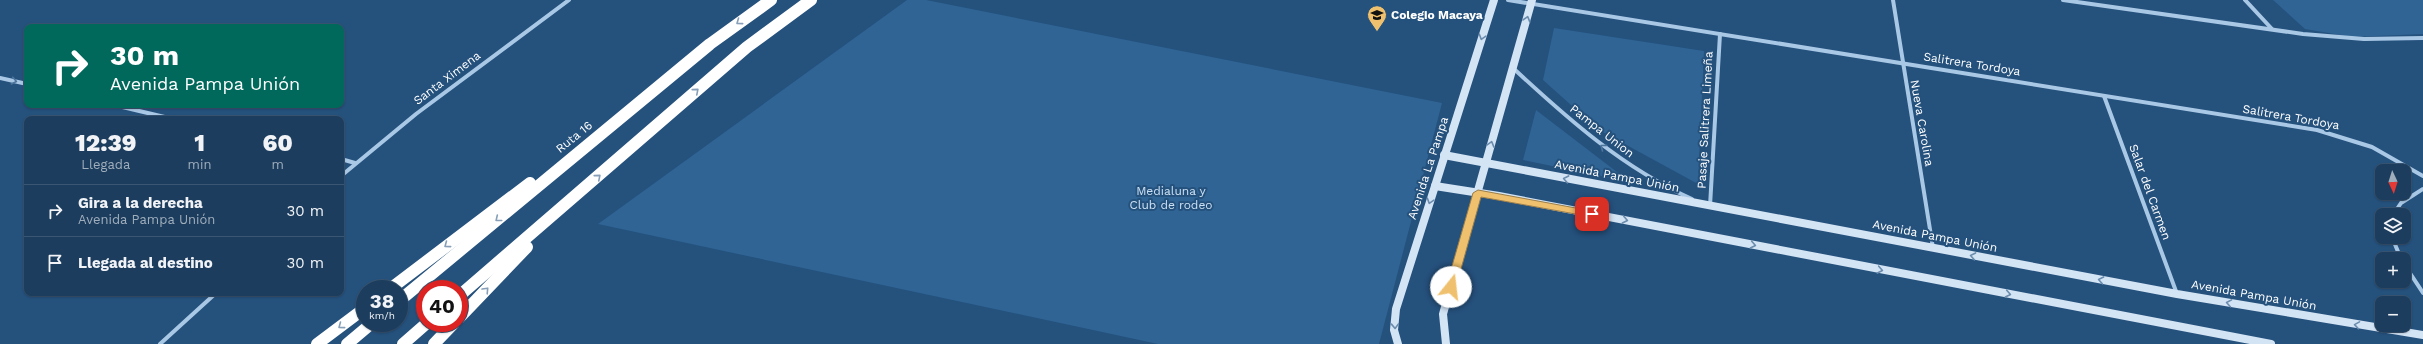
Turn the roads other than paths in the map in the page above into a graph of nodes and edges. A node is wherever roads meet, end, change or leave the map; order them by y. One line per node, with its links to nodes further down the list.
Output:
1 (569, 0): 23 (street, Santa Ximena)
2 (771, 0): 15 (highway, Ruta 16, one-way to 15)
3 (811, 0): 30 (highway, one-way to 3)
4 (1494, 0): 21 (street, Avenida La Pampa, one-way to 21)
5 (1508, 0): 9 (street, Salitrera Tordoya)
6 (1894, 0): 13 (street, Nueva Carolina)
7 (2063, 0): 10 (street)
8 (2245, 0): 10 (street)
9 (1532, 2): 11 (street, Salitrera Tordoya); 14 (street, one-way to 9)
10 (2272, 30): 12 (street)
11 (1720, 34): 13 (street, Salitrera Tordoya); 31 (street, Pasaje Salitrera Limeña)
12 (2423, 38)
13 (1902, 63): 18 (street, Salitrera Tordoya); 33 (street, Nueva Carolina)
14 (1513, 68): 24 (street, one-way to 14); 31 (street, Pampa Union, one-way to 14)
15 (680, 70): 35 (highway, one-way to 35); 38 (highway, Ruta 16, one-way to 38)
16 (0, 78): 17 (street, one-way to 17)
17 (24, 83)
18 (2104, 96): 26 (street, Salitrera Tordoya); 39 (street, Salar del Carmen)
19 (127, 108): 20 (street)
20 (160, 116)
21 (1444, 155): 24 (street, Avenida Pampa Unión); 27 (street, Avenida La Pampa)
22 (344, 160): 23 (street)
23 (355, 162): 25 (street, Santa Ximena)
24 (1486, 163): 29 (street); 31 (street, Avenida Pampa Unión, one-way to 24)
25 (344, 173)
26 (2423, 176)
27 (1435, 186): 29 (street); 52 (street, Avenida La Pampa, one-way to 52)
28 (2423, 189): 32 (street)
29 (1478, 193): 53 (street); 54 (street, one-way to 54)
30 (569, 202): 36 (highway); 41 (highway, one-way to 30)
31 (1710, 206): 33 (street, Avenida Pampa Unión)
32 (2398, 208)
33 (1933, 248): 39 (street, Avenida Pampa Unión, one-way to 33)
34 (2411, 275): 37 (street)
35 (402, 280)
36 (468, 288)
37 (2423, 293)
38 (408, 294)
39 (2177, 294): 46 (street, Avenida Pampa Unión, one-way to 39)
40 (213, 296): 47 (street)
41 (468, 309)
42 (356, 315): 48 (highway, one-way to 48)
43 (361, 332): 49 (highway)
44 (417, 332): 50 (highway)
45 (445, 332): 51 (highway)
46 (2423, 335)
47 (160, 344)
48 (317, 344)
49 (346, 344)
50 (403, 344)
51 (434, 344)
52 (1398, 344)
53 (1446, 344)
54 (2271, 344)

